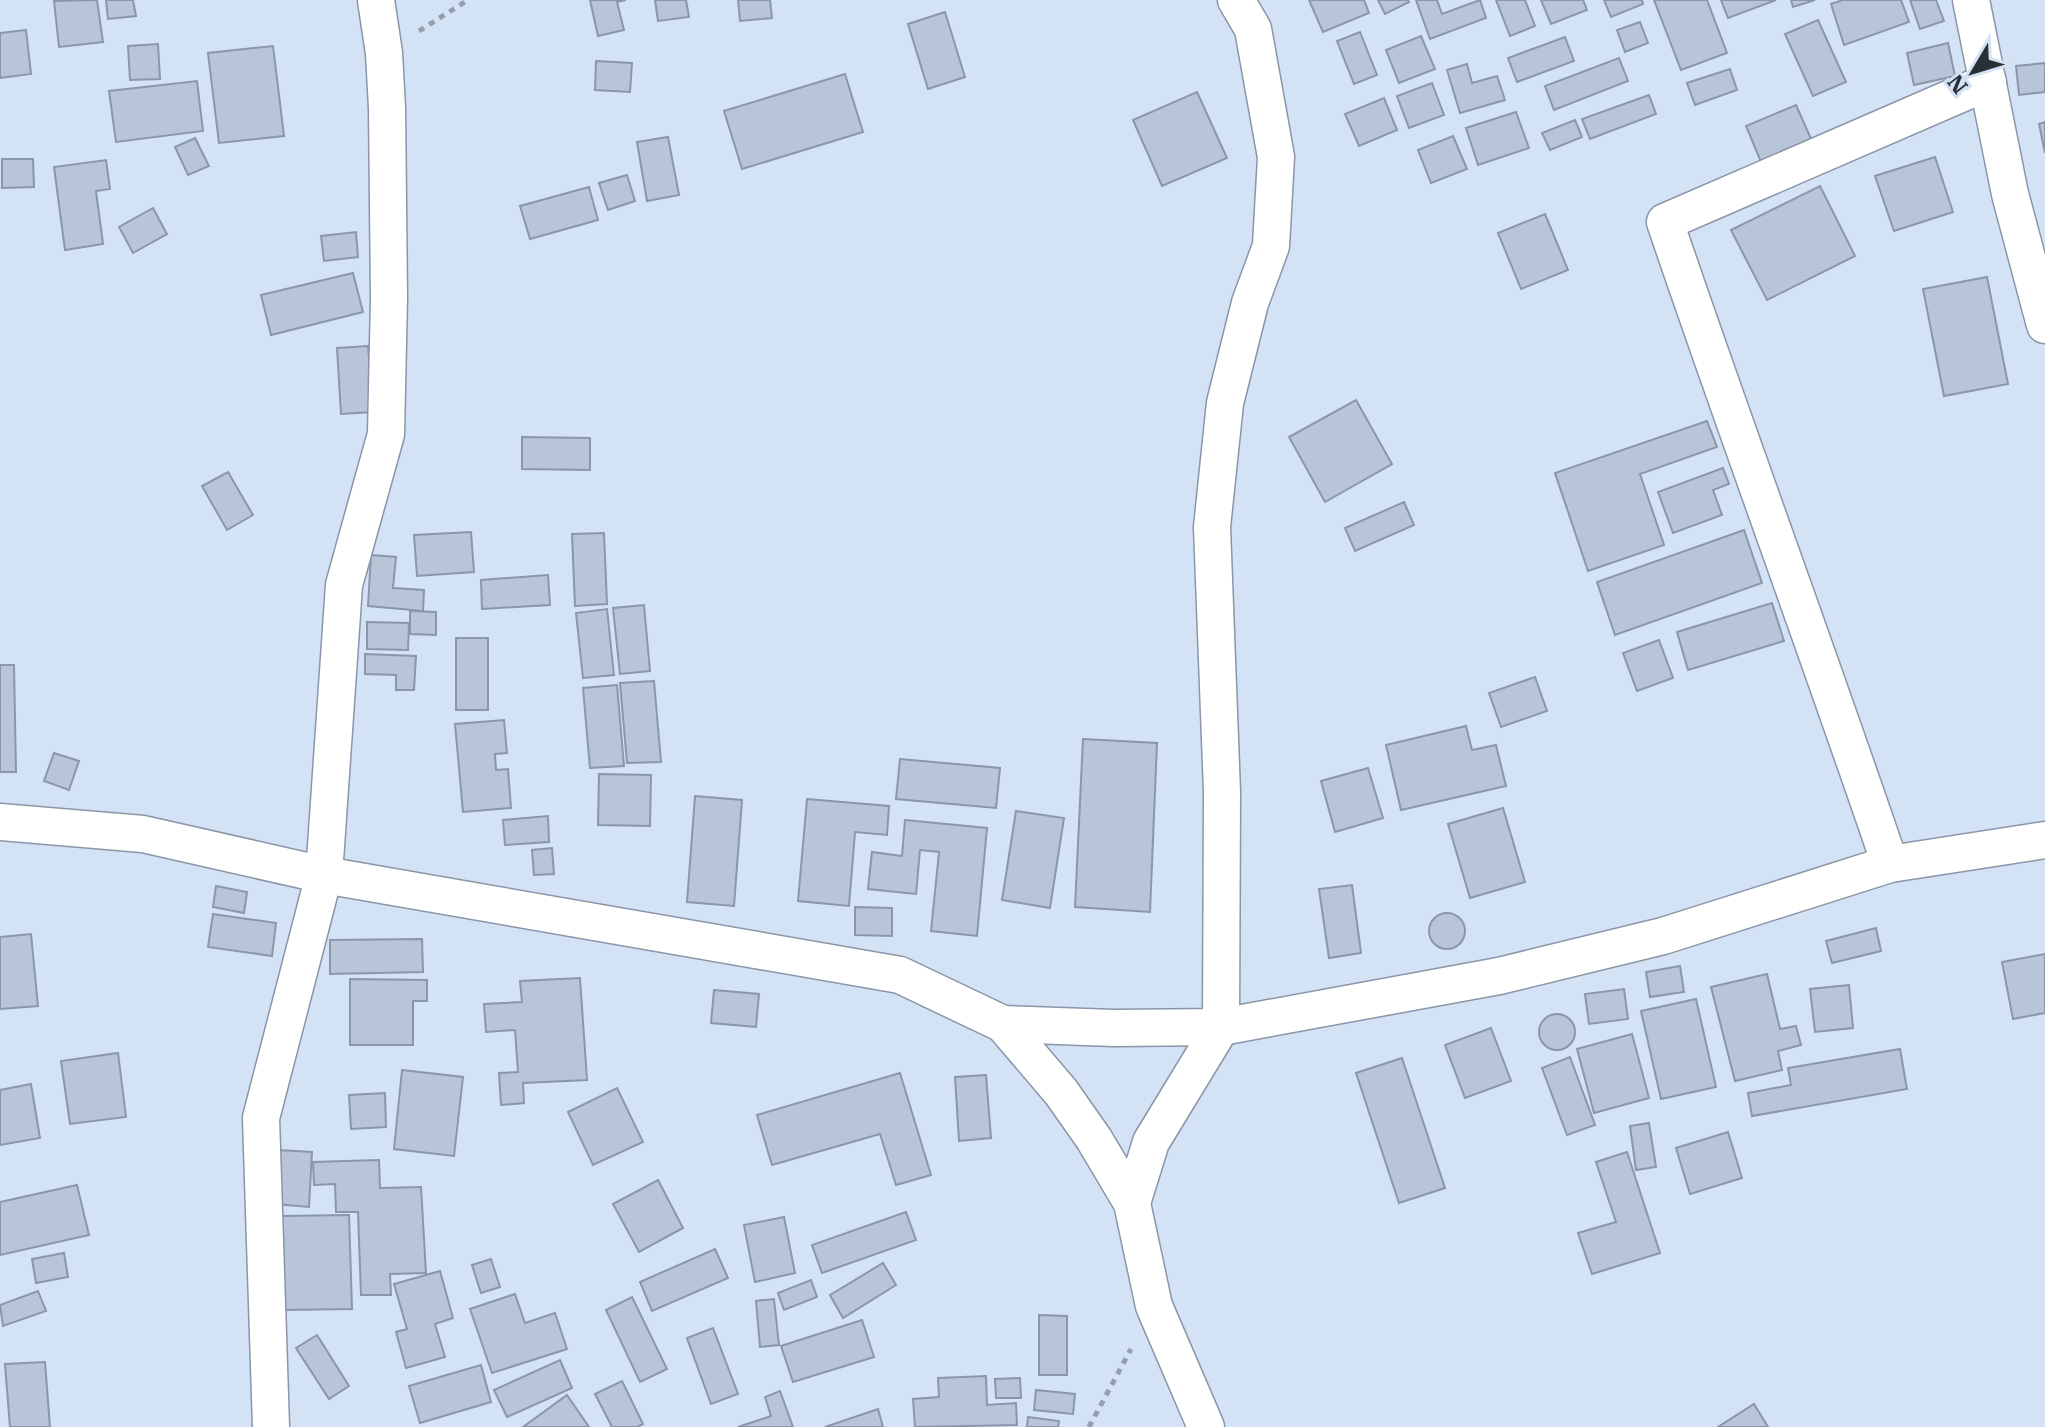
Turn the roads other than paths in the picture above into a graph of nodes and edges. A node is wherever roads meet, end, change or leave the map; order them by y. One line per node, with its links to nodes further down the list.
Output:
1 (376, 0): 9 (street)
2 (1236, 0): 11 (street)
3 (1971, 0): 4 (street)
4 (1988, 82): 5 (street); 8 (street)
5 (2045, 325)
6 (0, 822): 9 (street)
7 (2045, 840): 8 (street)
8 (1890, 864): 11 (street)
9 (324, 875): 10 (street); 13 (street)
10 (1003, 1024): 11 (street); 12 (street)
11 (1221, 1027): 12 (street)
12 (1132, 1203): 14 (street)
13 (271, 1427)
14 (1206, 1427)

